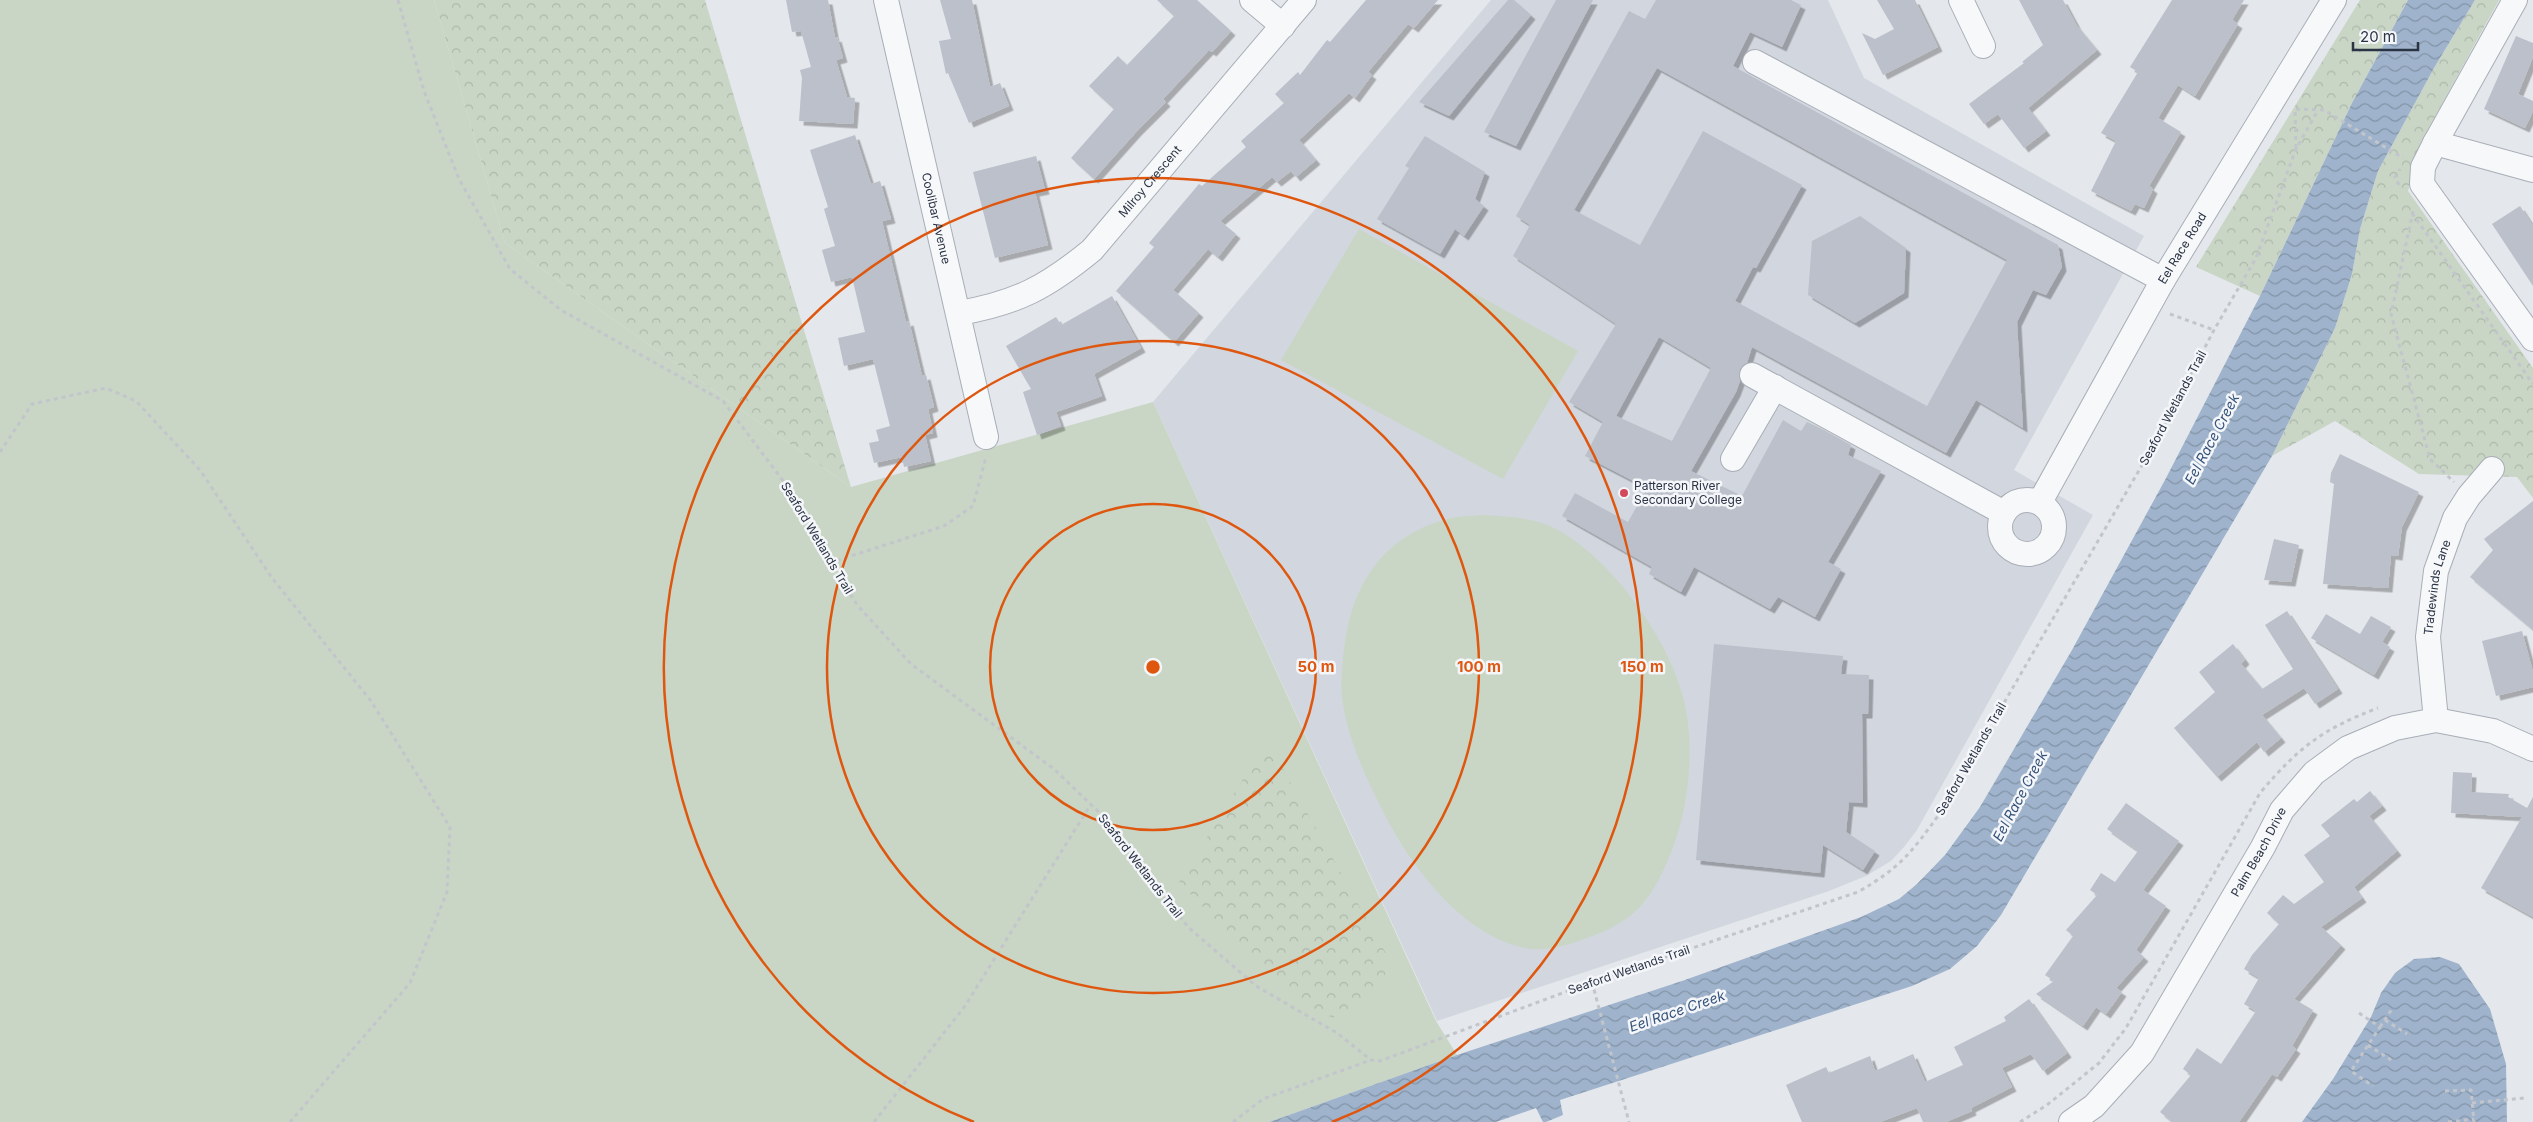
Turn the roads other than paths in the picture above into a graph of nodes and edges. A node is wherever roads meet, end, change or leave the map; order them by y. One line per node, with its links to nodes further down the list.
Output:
1 (886, 0): 13 (street, Coolibar Avenue)
2 (1252, 0): 7 (street)
3 (1304, 0): 7 (street, Milroy Crescent)
4 (1961, 0): 8 (street)
5 (2334, 0): 12 (street, Eel Race Road)
6 (2515, 0): 10 (street)
7 (1283, 26): 13 (street, Milroy Crescent)
8 (1983, 46)
9 (1756, 62): 12 (street)
10 (2435, 143): 11 (street); 14 (street)
11 (2533, 170)
12 (2163, 280): 20 (street, Eel Race Road)
13 (959, 313): 17 (street, Coolibar Avenue)
14 (2533, 338)
15 (1752, 375): 16 (street)
16 (1775, 387): 18 (street); 21 (street)
17 (987, 445)
18 (1734, 459)
19 (2492, 469): 22 (street, Tradewinds Lane)
20 (2040, 502): 21 (street); 21 (street)
21 (2004, 513)
22 (2436, 720): 23 (street, Palm Beach Drive); 24 (street, Palm Beach Drive)
23 (2533, 749)
24 (2071, 1122)

